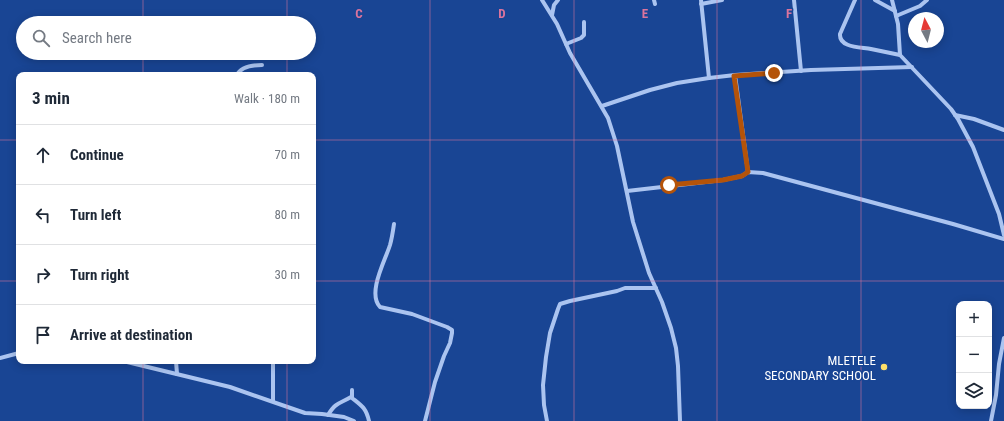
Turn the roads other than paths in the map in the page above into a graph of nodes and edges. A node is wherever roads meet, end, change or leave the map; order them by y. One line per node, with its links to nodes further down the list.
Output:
1 (542, 0): 11 (street)
2 (558, 0): 11 (street)
3 (722, 0): 9 (street)
4 (794, 0): 18 (street)
5 (855, 0): 15 (street)
6 (875, 0): 10 (street)
7 (892, 0): 10 (street)
8 (927, 0): 12 (street)
9 (701, 2): 21 (street)
10 (895, 10): 12 (street)
11 (552, 16): 14 (street)
12 (896, 16): 15 (street)
13 (584, 22): 14 (street)
14 (566, 44): 22 (street)
15 (900, 55): 17 (street)
16 (262, 65): 19 (street)
17 (912, 67): 18 (street); 23 (street)
18 (801, 71): 20 (street)
19 (239, 72)
20 (734, 76): 21 (street); 25 (street)
21 (709, 78): 22 (street)
22 (602, 106): 26 (street)
23 (955, 115): 24 (street); 28 (street)
24 (1004, 130)
25 (748, 172): 26 (street); 29 (street)
26 (627, 191): 30 (street)
27 (394, 224): 44 (street)
28 (1004, 234)
29 (1004, 239)
30 (656, 288): 45 (street); 46 (street)
31 (1004, 338): 47 (street)
32 (16, 354): 33 (street)
33 (0, 358)
34 (138, 364): 37 (street)
35 (176, 364): 37 (street)
36 (273, 364): 40 (street)
37 (178, 374): 40 (street)
38 (352, 390): 39 (street)
39 (351, 397): 41 (street); 43 (street)
40 (272, 401): 41 (street)
41 (328, 415): 42 (street)
42 (354, 421)
43 (370, 421)
44 (425, 421)
45 (547, 421)
46 (680, 421)
47 (990, 421)

